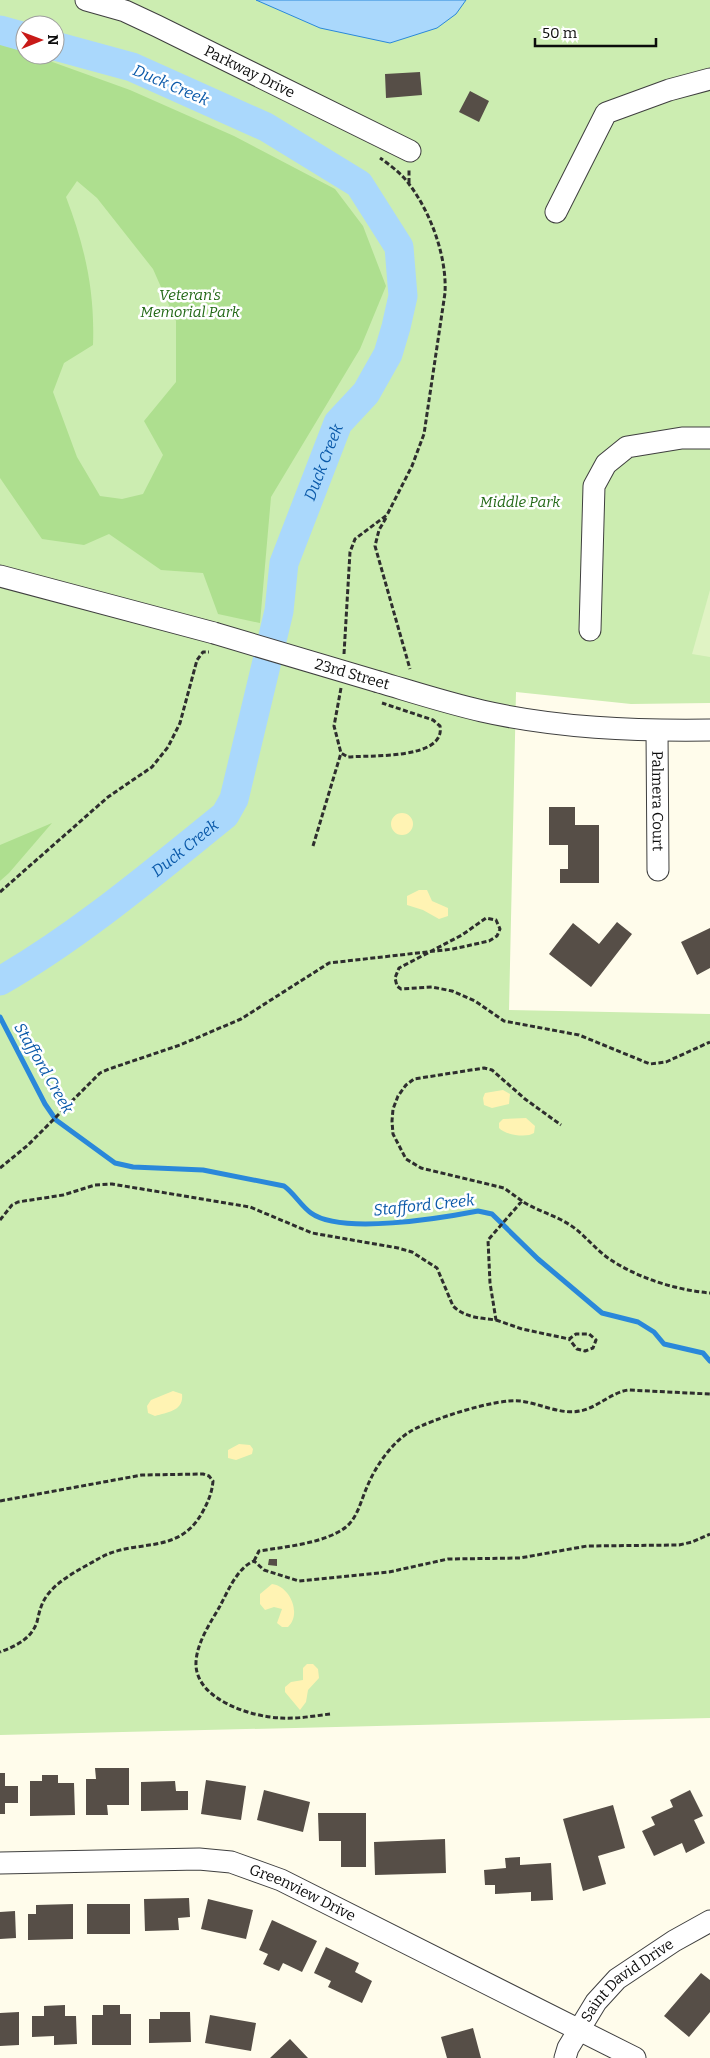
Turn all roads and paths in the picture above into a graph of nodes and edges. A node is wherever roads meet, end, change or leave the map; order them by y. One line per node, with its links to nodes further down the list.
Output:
1 (86, 0): 3 (street, Parkway Drive)
2 (710, 79): 5 (street)
3 (410, 151)
4 (372, 152): 7 (path)
5 (556, 212)
6 (710, 438): 9 (street)
7 (387, 515): 11 (path); 12 (path)
8 (0, 576): 10 (street, 23rd Street)
9 (590, 630)
10 (214, 642): 14 (street, 23rd Street, bridge); 20 (path)
11 (344, 658)
12 (410, 669)
13 (342, 685): 17 (path)
14 (379, 691): 16 (street, 23rd Street); 17 (path)
15 (710, 730): 16 (street, 23rd Street)
16 (657, 731): 19 (street, Palmera Court)
17 (341, 753): 18 (path)
18 (313, 846)
19 (658, 870)
20 (0, 892)
21 (426, 952): 21 (path); 22 (path); 24 (path)
22 (710, 1042)
23 (561, 1125): 25 (path)
24 (0, 1168)
25 (522, 1201): 27 (path); 28 (path)
26 (0, 1220): 28 (path)
27 (710, 1293)
28 (496, 1320): 29 (path)
29 (570, 1339): 29 (path)
30 (710, 1394): 33 (path)
31 (0, 1501): 34 (path)
32 (710, 1534): 33 (path)
33 (254, 1561): 35 (path)
34 (0, 1652)
35 (330, 1714)
36 (0, 1864): 38 (street, Greenview Drive)
37 (710, 1921): 38 (street, Saint David Drive)
38 (579, 2030): 39 (street, Saint David Drive); 40 (street, Greenview Drive)
39 (566, 2058)
40 (635, 2058)

